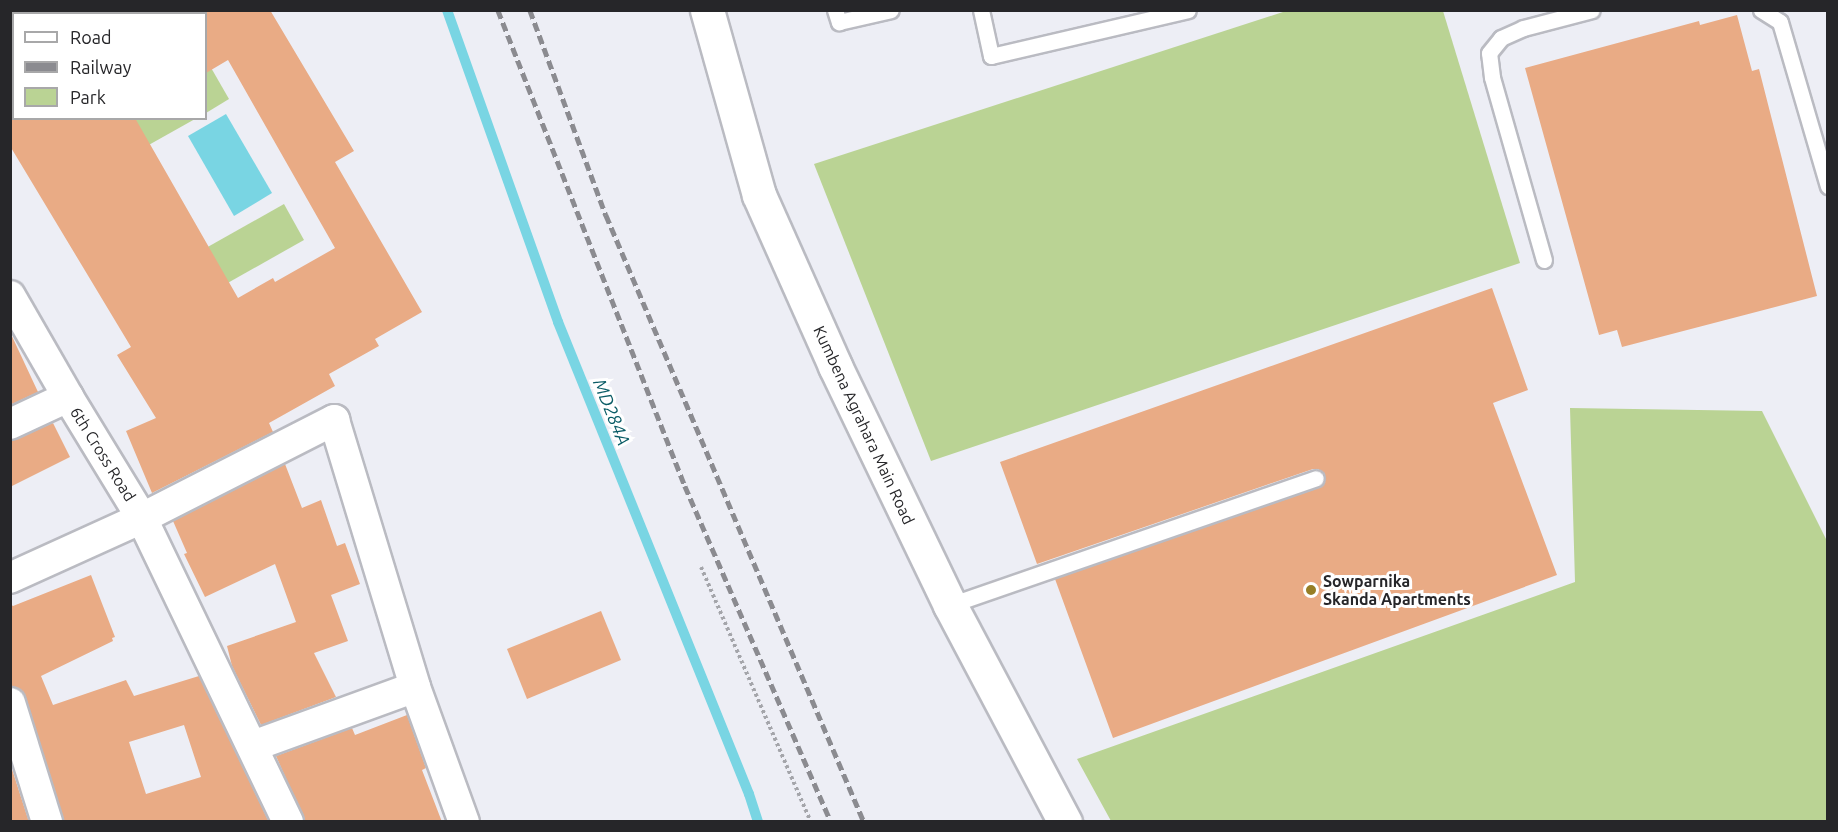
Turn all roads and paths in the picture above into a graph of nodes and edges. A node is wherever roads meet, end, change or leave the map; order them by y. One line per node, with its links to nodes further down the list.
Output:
1 (707, 10): 17 (street, Kumbena Agrahara Main Road)
2 (835, 10): 3 (lane)
3 (891, 10)
4 (981, 10): 5 (lane)
5 (1188, 10)
6 (1592, 10): 9 (lane)
7 (1761, 10): 8 (lane)
8 (1827, 186)
9 (1544, 260)
10 (10, 296): 11 (street, 6th Cross Road)
11 (68, 397): 12 (street); 14 (street, 6th Cross Road)
12 (10, 424)
13 (1316, 478): 17 (lane)
14 (142, 518): 16 (street, 6th Cross Road); 18 (street); 20 (street)
15 (701, 567): 24 (path)
16 (10, 578)
17 (950, 604): 25 (street, Kumbena Agrahara Main Road)
18 (415, 687): 20 (street); 23 (street)
19 (10, 703): 21 (street)
20 (253, 746): 22 (street)
21 (47, 822)
22 (288, 822)
23 (464, 822)
24 (811, 822)
25 (1065, 822)

